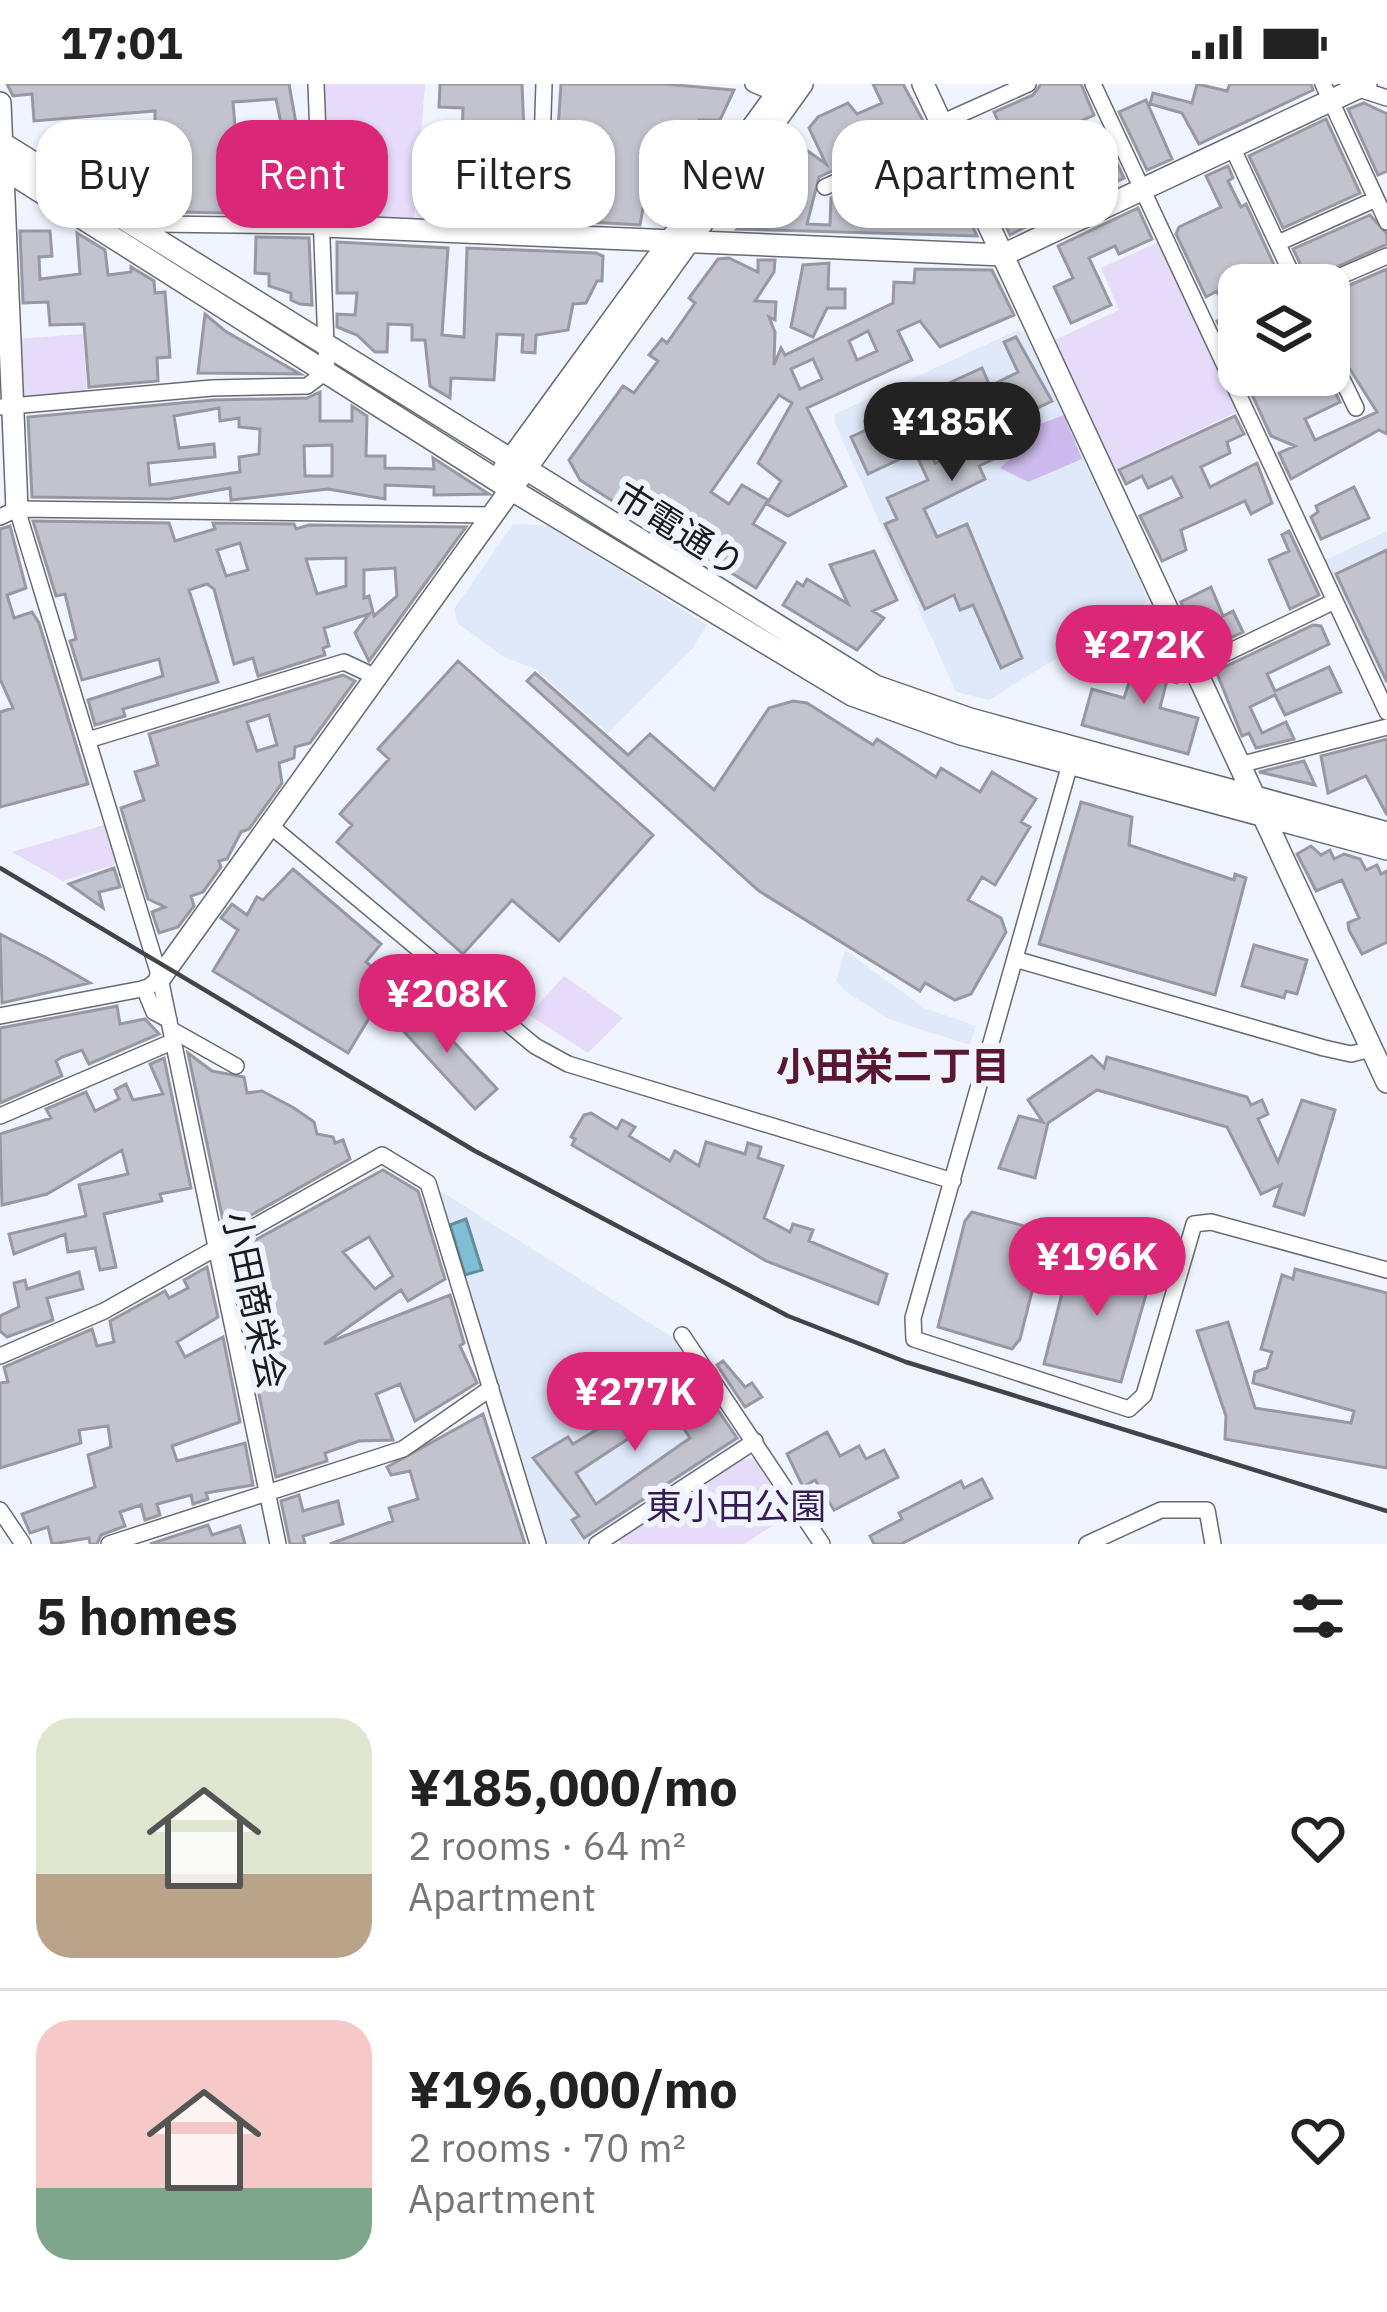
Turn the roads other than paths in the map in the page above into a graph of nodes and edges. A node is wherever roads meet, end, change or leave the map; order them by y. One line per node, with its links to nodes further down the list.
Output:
1 (316, 84): 12 (street)
2 (544, 84): 26 (street)
3 (753, 84): 9 (street)
4 (802, 84): 27 (street)
5 (923, 84): 13 (street)
6 (1028, 84): 14 (street)
7 (1093, 84): 19 (street)
8 (1344, 88): 10 (street); 15 (street); 20 (street)
9 (781, 89): 27 (street)
10 (1387, 98)
11 (0, 103): 16 (street)
12 (318, 120)
13 (940, 120)
14 (959, 120)
15 (1232, 147): 19 (street); 28 (street)
16 (2, 156): 21 (street); 33 (street, 市電通り); 33 (street, 市電通り)
17 (832, 184): 18 (street)
18 (825, 188)
19 (1142, 190): 29 (street); 41 (street)
20 (1376, 199): 22 (street); 28 (street)
21 (3, 214): 35 (street)
22 (1387, 222)
23 (323, 228): 33 (street)
24 (366, 228): 26 (street)
25 (990, 228): 29 (street)
26 (538, 236): 27 (street)
27 (675, 243): 29 (street); 37 (street)
28 (1278, 243): 31 (street)
29 (1003, 255): 42 (street)
30 (1387, 256): 32 (street)
31 (1288, 264)
32 (1350, 272)
33 (328, 360): 35 (street); 37 (street, 市電通り)
34 (1350, 396): 36 (street)
35 (6, 407): 38 (street)
36 (1356, 408)
37 (511, 476): 40 (street); 47 (street, 市電通り); 49 (street, 市電通り)
38 (7, 479): 39 (street)
39 (9, 513): 40 (street); 46 (street, 小田商栄会)
40 (492, 515): 43 (street)
41 (1335, 601): 42 (street); 44 (street)
42 (1193, 669): 48 (street)
43 (378, 678): 46 (street); 50 (street)
44 (1387, 712)
45 (1387, 728): 48 (street)
46 (88, 740): 54 (street, 小田商栄会)
47 (1070, 764): 49 (street, 市電通り); 53 (street)
48 (1239, 765): 49 (street)
49 (1259, 806): 51 (street, 市電通り); 52 (street, 市電通り); 57 (street)
50 (272, 827): 54 (street); 61 (street)
51 (1387, 833)
52 (1387, 850)
53 (1018, 960): 57 (street); 61 (street)
54 (152, 983): 55 (street); 56 (street, 小田商栄会)
55 (0, 1016)
56 (172, 1030): 58 (street); 60 (street); 62 (street, 小田商栄会)
57 (1375, 1039): 59 (street)
58 (236, 1066)
59 (1387, 1082)
60 (0, 1116)
61 (953, 1181): 63 (street)
62 (213, 1252): 65 (street); 66 (street); 68 (street, 小田商栄会)
63 (1387, 1270)
64 (682, 1335): 67 (street)
65 (0, 1356)
66 (490, 1388): 68 (street); 73 (street)
67 (755, 1441): 74 (street); 75 (street)
68 (266, 1492): 71 (street); 72 (street, 小田商栄会)
69 (0, 1510): 70 (street)
70 (23, 1544)
71 (110, 1544)
72 (278, 1544)
73 (538, 1544)
74 (597, 1544)
75 (822, 1544)
76 (1087, 1544): 77 (street)
77 (1213, 1544)

